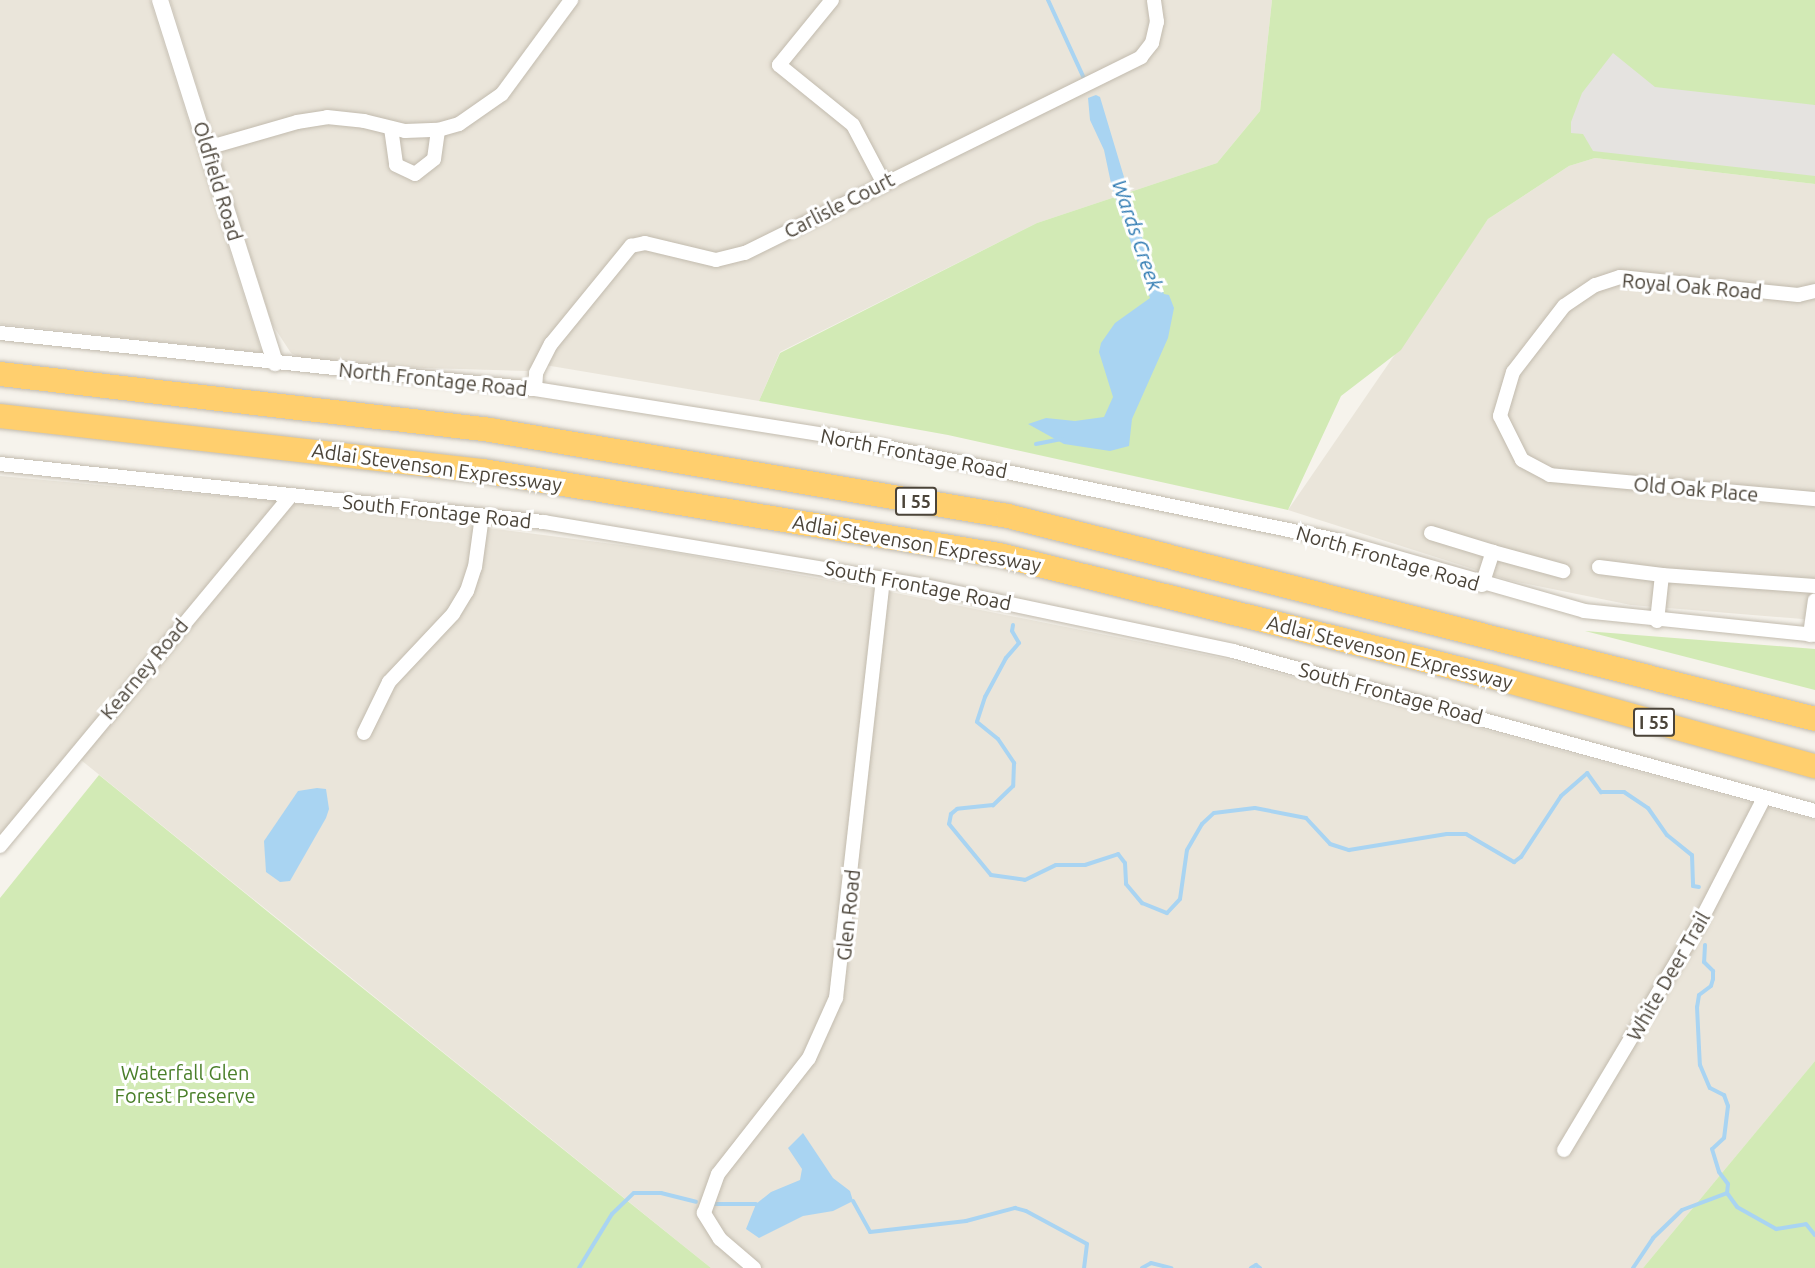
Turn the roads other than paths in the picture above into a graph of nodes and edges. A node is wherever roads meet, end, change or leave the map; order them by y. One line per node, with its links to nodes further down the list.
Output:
1 (159, 0): 7 (street, Oldfield Road)
2 (572, 0): 6 (street)
3 (832, 0): 8 (street)
4 (1154, 0): 8 (street, Carlisle Court)
5 (391, 128): 6 (street); 6 (street); 7 (street)
6 (438, 130)
7 (207, 148): 11 (street, Oldfield Road)
8 (883, 182): 13 (street, Carlisle Court)
9 (1815, 291): 16 (street, Royal Oak Road)
10 (0, 333): 11 (street, North Frontage Road)
11 (275, 363): 13 (street, North Frontage Road)
12 (0, 374): 31 (highway, Adlai Stevenson Expressway / I 55)
13 (535, 389): 26 (street, North Frontage Road)
14 (0, 416): 33 (highway, Adlai Stevenson Expressway / I 55)
15 (0, 464): 17 (street, South Frontage Road)
16 (1577, 480): 18 (street, Old Oak Place)
17 (291, 495): 19 (street, South Frontage Road); 36 (street, Kearney Road)
18 (1815, 499)
19 (482, 516): 25 (street, South Frontage Road); 32 (street)
20 (1431, 533): 21 (street)
21 (1493, 552): 23 (street); 26 (street)
22 (1599, 567): 24 (street)
23 (1563, 571)
24 (1662, 574): 27 (street); 29 (street)
25 (883, 579): 34 (street, South Frontage Road); 38 (street, Glen Road)
26 (1482, 585): 29 (street, North Frontage Road)
27 (1815, 586)
28 (1815, 600): 30 (street)
29 (1657, 621): 30 (street, North Frontage Road)
30 (1812, 635)
31 (1815, 719)
32 (364, 733)
33 (1815, 766)
34 (1764, 798): 35 (street, South Frontage Road); 37 (street, White Deer Trail)
35 (1815, 811)
36 (0, 846)
37 (1564, 1150)
38 (754, 1268)

